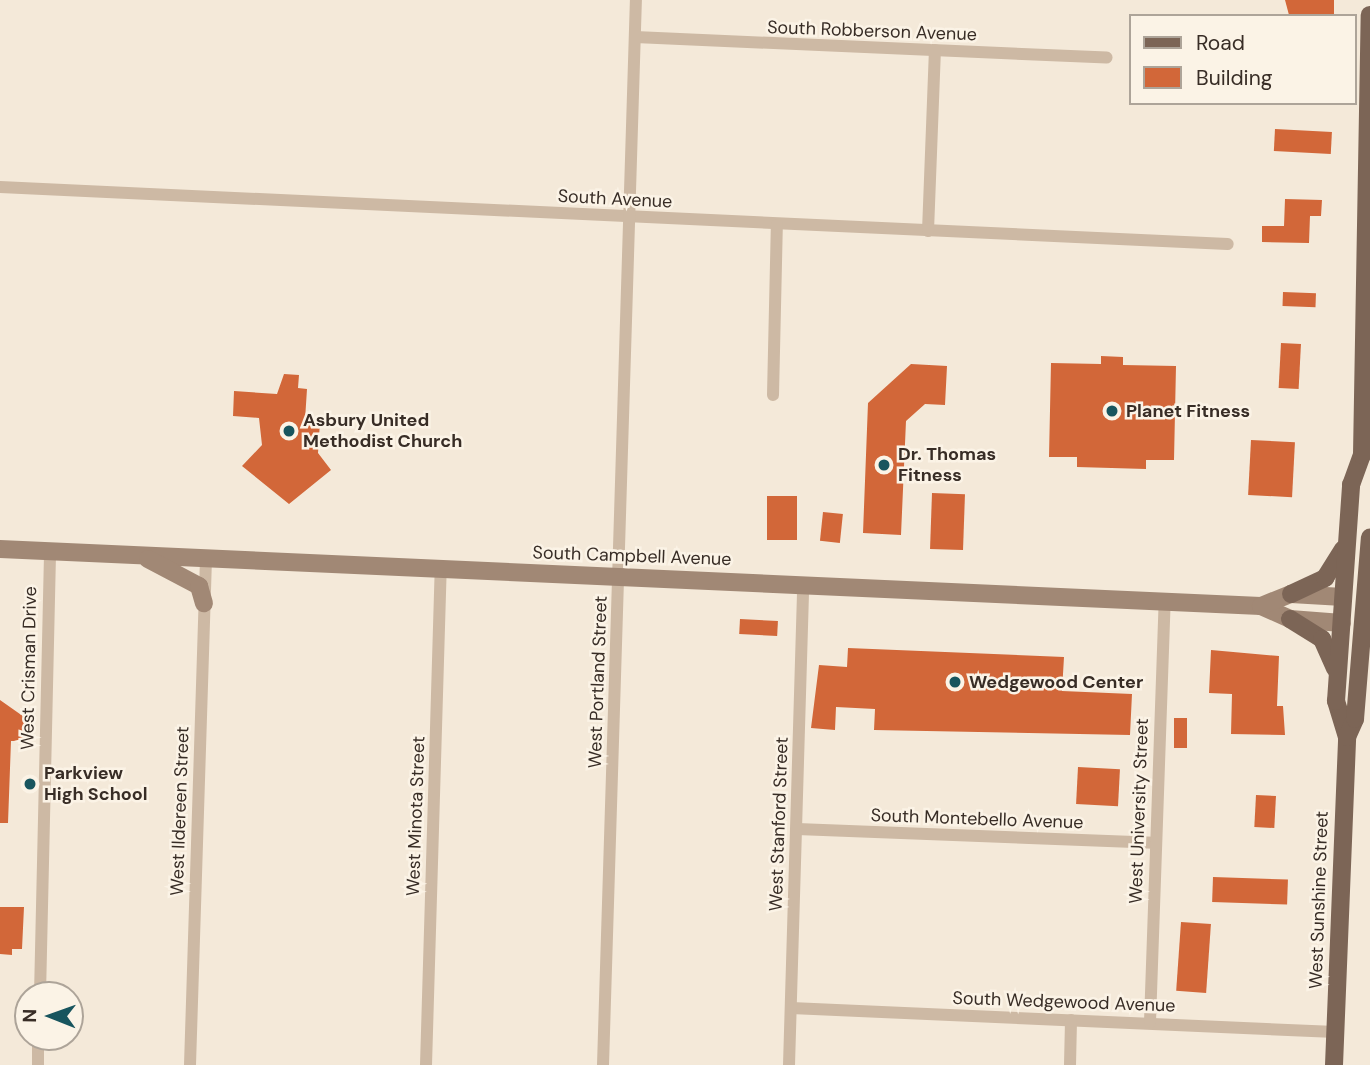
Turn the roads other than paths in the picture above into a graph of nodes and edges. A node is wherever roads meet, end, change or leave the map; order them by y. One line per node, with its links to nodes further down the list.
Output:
1 (636, 0): 3 (street, West Portland Street)
2 (1370, 15): 6 (main road, West Sunshine Street)
3 (635, 37): 4 (street, South Robberson Avenue); 8 (street, West Portland Street)
4 (934, 50): 5 (street, South Robberson Avenue); 10 (street)
5 (1107, 58)
6 (1368, 121): 13 (main road, West Sunshine Street)
7 (0, 187): 8 (street, South Avenue)
8 (630, 216): 9 (street, South Avenue); 21 (street, West Portland Street)
9 (777, 225): 10 (street, South Avenue); 12 (street)
10 (928, 231): 11 (street, South Avenue)
11 (1228, 244)
12 (773, 395)
13 (1366, 461): 14 (main road, West Sunshine Street)
14 (1348, 536): 23 (main road); 24 (main road, West Sunshine Street)
15 (1370, 538): 25 (main road, West Sunshine Street)
16 (0, 549): 17 (main road, South Campbell Avenue)
17 (50, 551): 18 (main road, South Campbell Avenue); 38 (street, West Crisman Drive)
18 (139, 555): 19 (main road, South Campbell Avenue); 27 (main road)
19 (206, 558): 20 (main road, South Campbell Avenue); 27 (street, West Ildereen Street)
20 (441, 569): 21 (main road, South Campbell Avenue); 44 (street, West Minota Street)
21 (619, 577): 22 (main road, South Campbell Avenue); 45 (street, West Portland Street)
22 (803, 584): 26 (main road, South Campbell Avenue); 36 (street, West Stanford Street)
23 (1291, 594): 24 (main road, South Campbell Avenue); 28 (main road, South Campbell Avenue)
24 (1343, 597): 25 (main road, South Campbell Avenue); 30 (main road, West Sunshine Street)
25 (1368, 599): 31 (main road, West Sunshine Street)
26 (1165, 601): 28 (main road, South Campbell Avenue); 37 (street, West University Street)
27 (204, 603): 43 (street, West Ildereen Street)
28 (1261, 606): 29 (main road, South Campbell Avenue)
29 (1290, 619): 30 (main road, South Campbell Avenue); 32 (main road)
30 (1342, 622): 31 (main road, South Campbell Avenue); 32 (main road, West Sunshine Street)
31 (1367, 624): 34 (main road, West Sunshine Street)
32 (1338, 680): 35 (main road, West Sunshine Street)
33 (1370, 685): 34 (main road)
34 (1355, 719): 35 (main road, West Sunshine Street)
35 (1347, 737): 42 (main road, West Sunshine Street)
36 (797, 829): 37 (street, South Montebello Avenue); 39 (street, West Stanford Street)
37 (1154, 844): 41 (street, West University Street)
38 (40, 981)
39 (791, 1008): 40 (street, South Wedgewood Avenue); 46 (street, West Stanford Street)
40 (1071, 1020): 41 (street, South Wedgewood Avenue); 47 (street)
41 (1150, 1022): 42 (street, South Wedgewood Avenue)
42 (1335, 1032): 48 (main road, West Sunshine Street)
43 (190, 1065)
44 (426, 1065)
45 (603, 1065)
46 (789, 1065)
47 (1070, 1065)
48 (1334, 1065)

